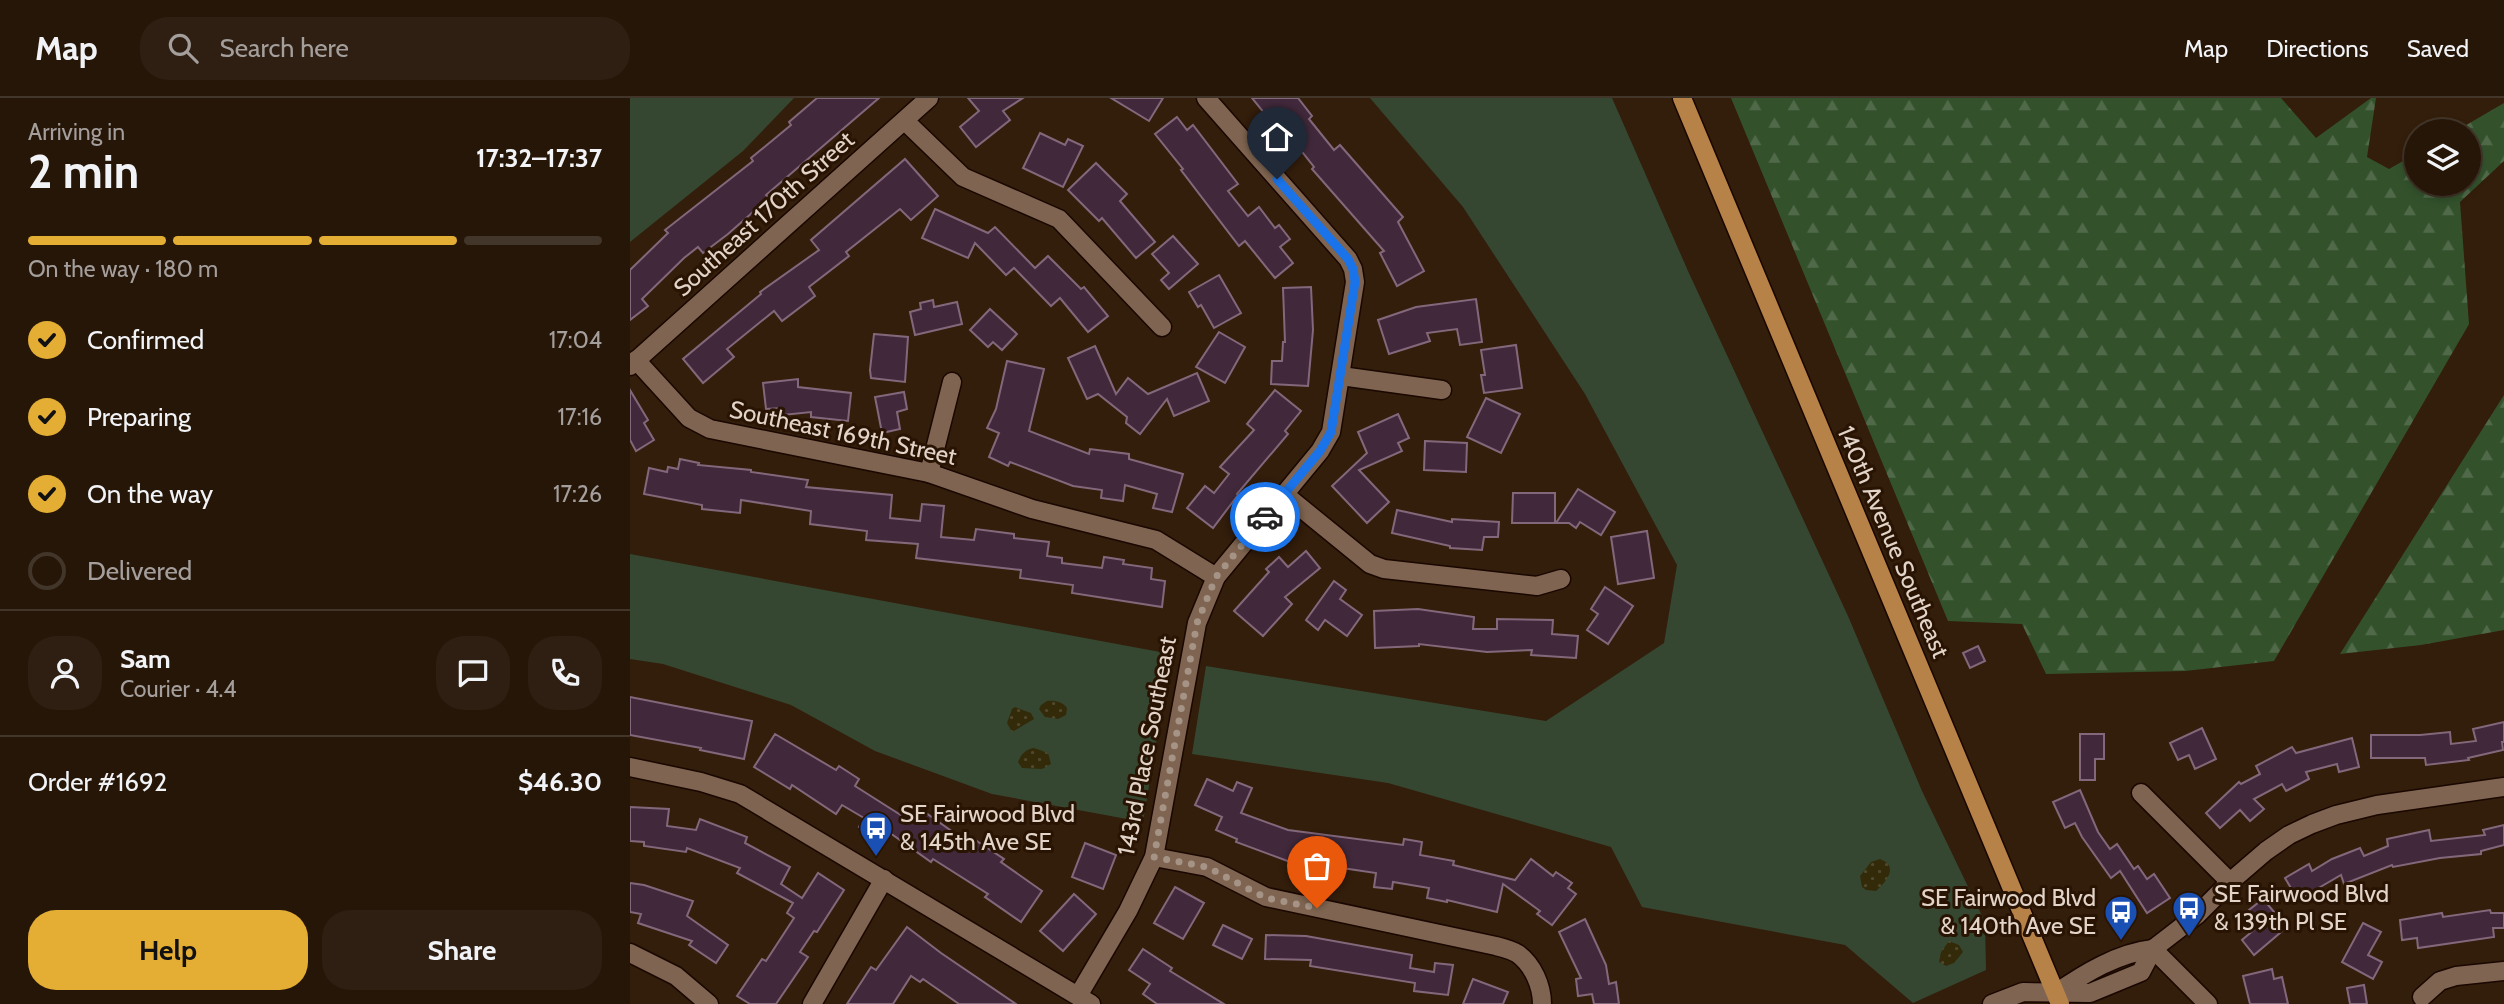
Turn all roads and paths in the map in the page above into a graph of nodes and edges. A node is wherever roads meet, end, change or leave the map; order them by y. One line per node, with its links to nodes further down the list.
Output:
1 (929, 98): 4 (street, Southeast 170th Street)
2 (1206, 98): 7 (street, 143rd Place Southeast)
3 (1682, 98): 25 (main road, 140th Avenue Southeast)
4 (905, 121): 5 (street); 6 (street, Southeast 170th Street)
5 (1161, 327)
6 (633, 363): 10 (street, Southeast 169th Street)
7 (1340, 376): 9 (street); 11 (street, 143rd Place Southeast)
8 (952, 382): 10 (street)
9 (1441, 390)
10 (929, 473): 12 (street, Southeast 169th Street)
11 (1284, 494): 12 (street, 143rd Place Southeast); 13 (street)
12 (1216, 577): 17 (street, 143rd Place Southeast)
13 (1560, 579)
14 (630, 767): 18 (street)
15 (2504, 787): 19 (street)
16 (2141, 793): 19 (street)
17 (1154, 857): 24 (street, 143rd Place Southeast); 28 (street)
18 (884, 879): 24 (street); 27 (street)
19 (2230, 882): 20 (street)
20 (2153, 949): 25 (street); 30 (street)
21 (630, 953): 26 (street)
22 (2504, 971): 23 (street)
23 (2422, 997)
24 (1084, 1000)
25 (2053, 1000): 29 (street)
26 (709, 1004)
27 (811, 1004)
28 (1542, 1004)
29 (1992, 1004)
30 (2208, 1004)

